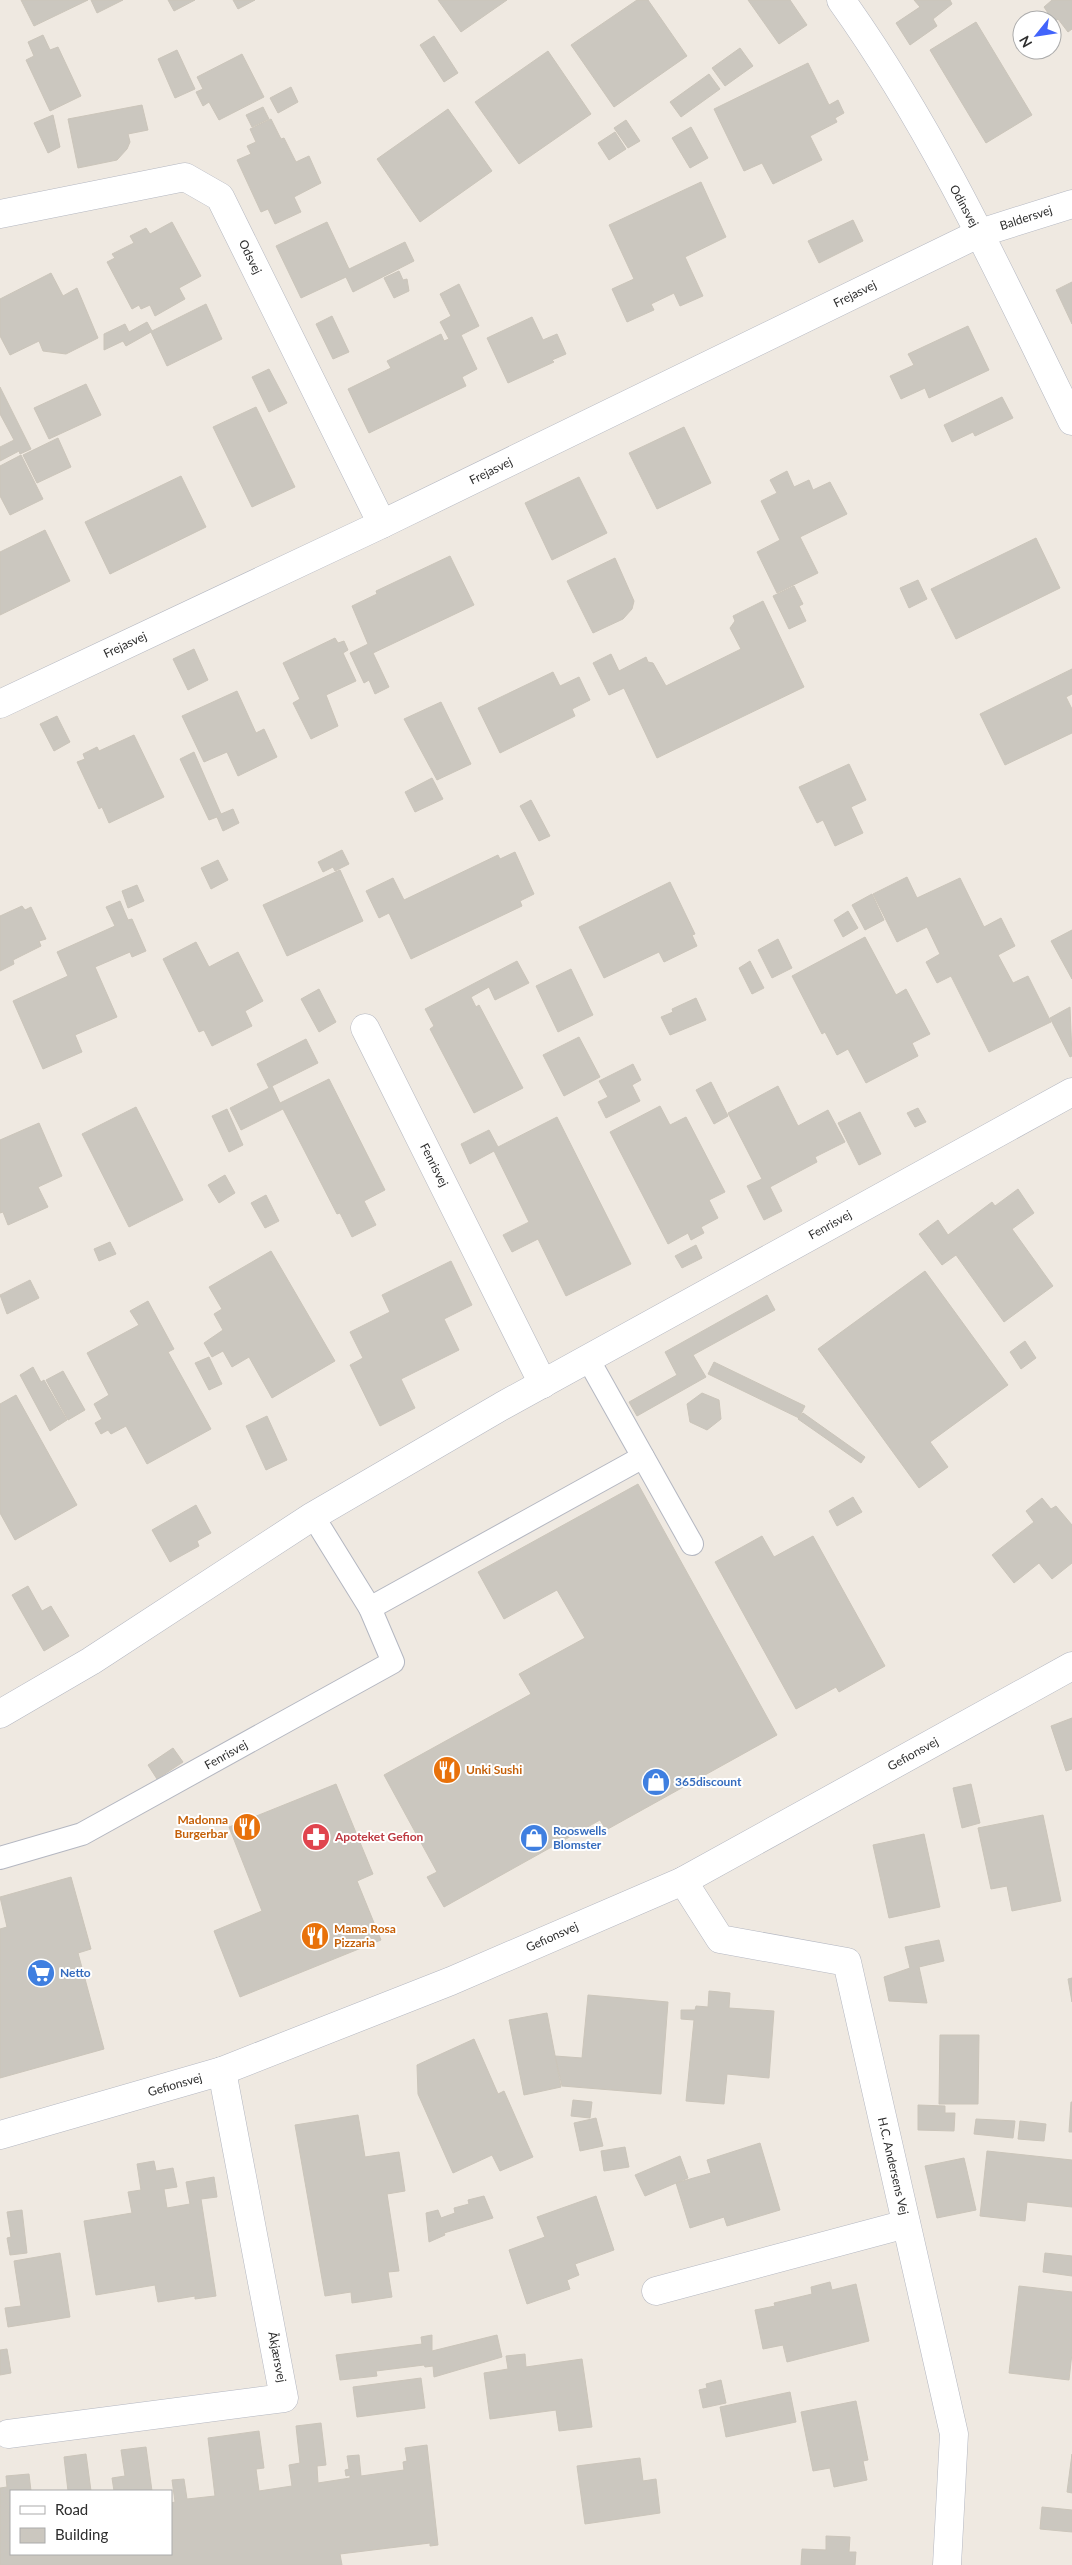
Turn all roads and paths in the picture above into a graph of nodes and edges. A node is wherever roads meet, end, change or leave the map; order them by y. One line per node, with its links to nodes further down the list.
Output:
1 (840, 0): 4 (street, Odinsvej)
2 (1072, 204): 4 (street, Baldersvej)
3 (0, 214): 6 (street, Odsvej)
4 (980, 233): 5 (street, Odinsvej); 6 (street, Frejasvej)
5 (1072, 421)
6 (382, 524): 7 (street, Frejasvej)
7 (0, 704)
8 (364, 1028): 11 (street, Fenrisvej)
9 (1072, 1092): 10 (street, Fenrisvej)
10 (588, 1359): 11 (street, Fenrisvej); 12 (lane)
11 (543, 1384): 13 (street, Fenrisvej)
12 (643, 1457): 14 (lane); 15 (lane)
13 (313, 1516): 15 (lane, Fenrisvej); 17 (street, Fenrisvej)
14 (692, 1544)
15 (370, 1608): 18 (lane, Fenrisvej)
16 (1072, 1666): 19 (street, Gefionsvej)
17 (0, 1714)
18 (0, 1858)
19 (683, 1880): 20 (street, Gefionsvej); 22 (street, H.C. Andersens Vej)
20 (222, 2072): 21 (street, Gefionsvej); 24 (street, Åkjærsvej)
21 (0, 2135)
22 (906, 2224): 23 (street); 25 (street, H.C. Andersens Vej)
23 (656, 2291)
24 (8, 2434)
25 (946, 2565)

